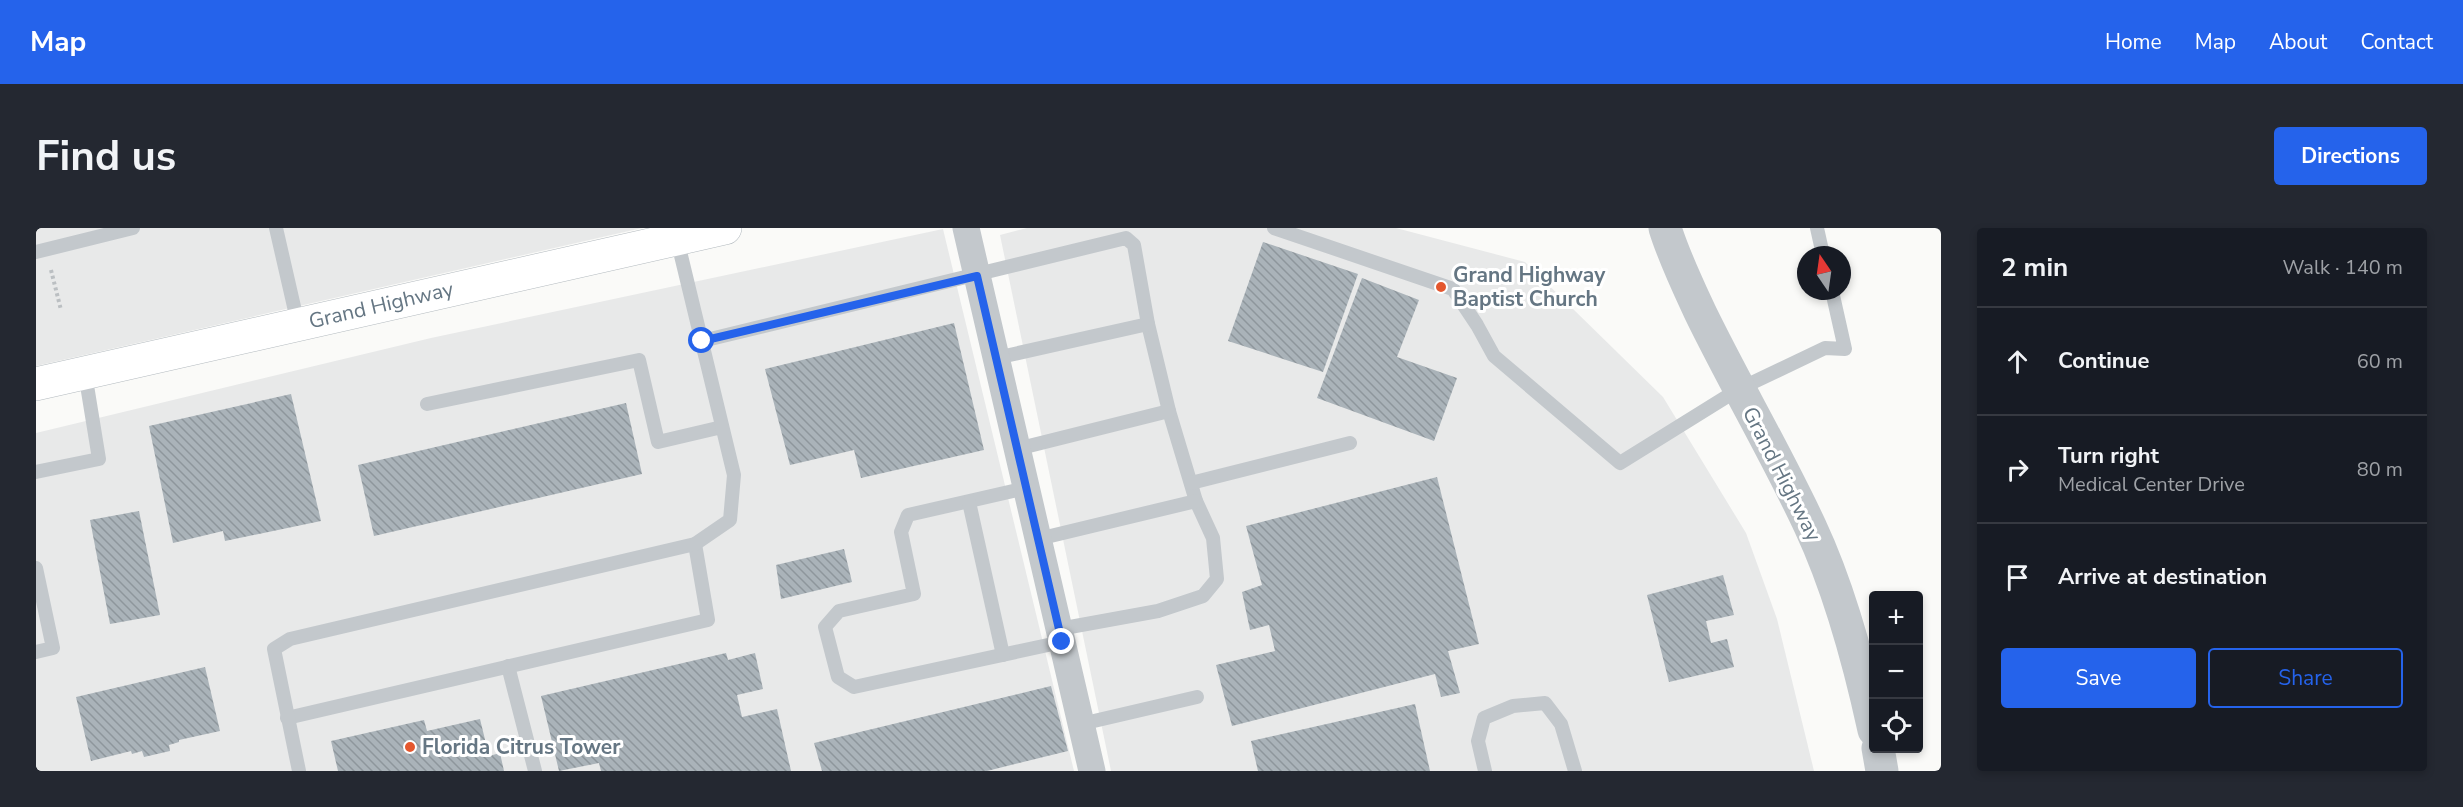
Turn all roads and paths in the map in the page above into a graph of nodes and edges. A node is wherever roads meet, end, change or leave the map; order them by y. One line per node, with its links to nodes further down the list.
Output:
1 (133, 228): 10 (lane)
2 (276, 228): 15 (lane)
3 (725, 228): 8 (main road, Grand Highway)
4 (966, 228): 11 (street)
5 (1274, 228): 21 (lane)
6 (1665, 228): 21 (street, Grand Highway)
7 (1817, 228): 9 (lane)
8 (675, 233): 15 (main road, Grand Highway); 17 (lane)
9 (1821, 246)
10 (36, 252)
11 (977, 276): 16 (lane); 17 (lane); 18 (street)
12 (54, 283): 14 (path)
13 (1834, 300): 21 (lane)
14 (61, 310)
15 (298, 324): 19 (main road, Grand Highway)
16 (1149, 324): 18 (lane); 23 (lane)
17 (702, 341): 24 (lane)
18 (996, 358): 26 (street)
19 (85, 373): 20 (main road, Grand Highway); 27 (lane)
20 (36, 384)
21 (1739, 389): 40 (street, Grand Highway)
22 (427, 404): 24 (lane)
23 (1169, 411): 26 (lane); 28 (lane)
24 (722, 426): 33 (lane)
25 (1350, 443): 28 (lane)
26 (1017, 449): 29 (street)
27 (36, 472)
28 (1191, 483): 31 (lane)
29 (1026, 488): 30 (lane); 32 (street)
30 (969, 501): 37 (lane); 37 (lane)
31 (1196, 501): 32 (lane); 35 (lane)
32 (1038, 539): 35 (street)
33 (694, 544): 38 (lane); 41 (lane)
34 (36, 568): 36 (lane)
35 (1060, 636): 37 (lane); 42 (street)
36 (36, 652)
37 (1003, 655)
38 (508, 666): 41 (lane); 45 (lane)
39 (1197, 697): 42 (lane)
40 (1869, 709)
41 (288, 718): 44 (lane)
42 (1081, 724): 46 (street)
43 (1879, 753): 49 (street)
44 (299, 771)
45 (535, 771)
46 (1092, 771)
47 (1485, 771): 48 (lane)
48 (1575, 771)
49 (1882, 771)

